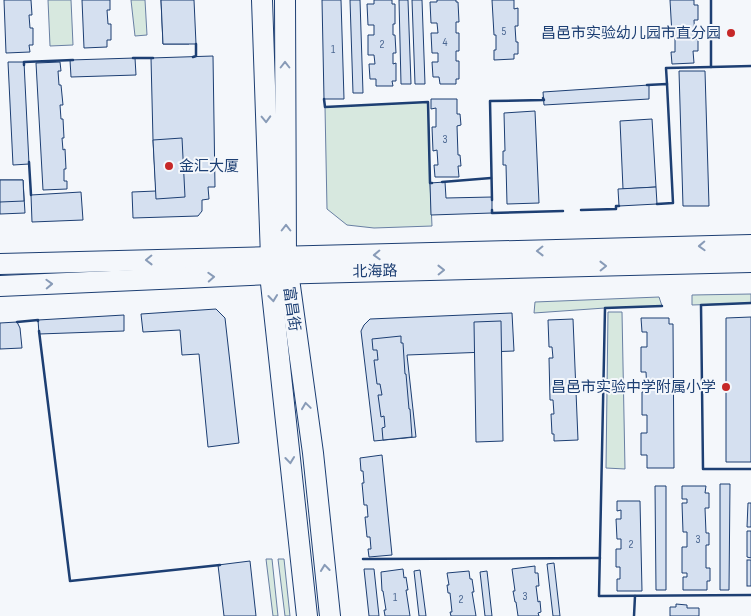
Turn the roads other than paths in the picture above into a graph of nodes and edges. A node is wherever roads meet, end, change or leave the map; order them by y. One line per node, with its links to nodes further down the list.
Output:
1 (262, 0): 6 (main road, 富昌街, one-way to 6)
2 (284, 0): 6 (main road, 富昌街, one-way to 2)
3 (751, 245): 6 (main road, 北海路, one-way to 6)
4 (751, 262): 6 (main road, 北海路, one-way to 4)
5 (0, 264): 6 (main road, 北海路, one-way to 5)
6 (278, 266): 7 (main road, 北海路, one-way to 6); 8 (main road, 富昌街, one-way to 8); 9 (main road, 富昌街, one-way to 6)
7 (0, 286)
8 (307, 616)
9 (330, 616)

